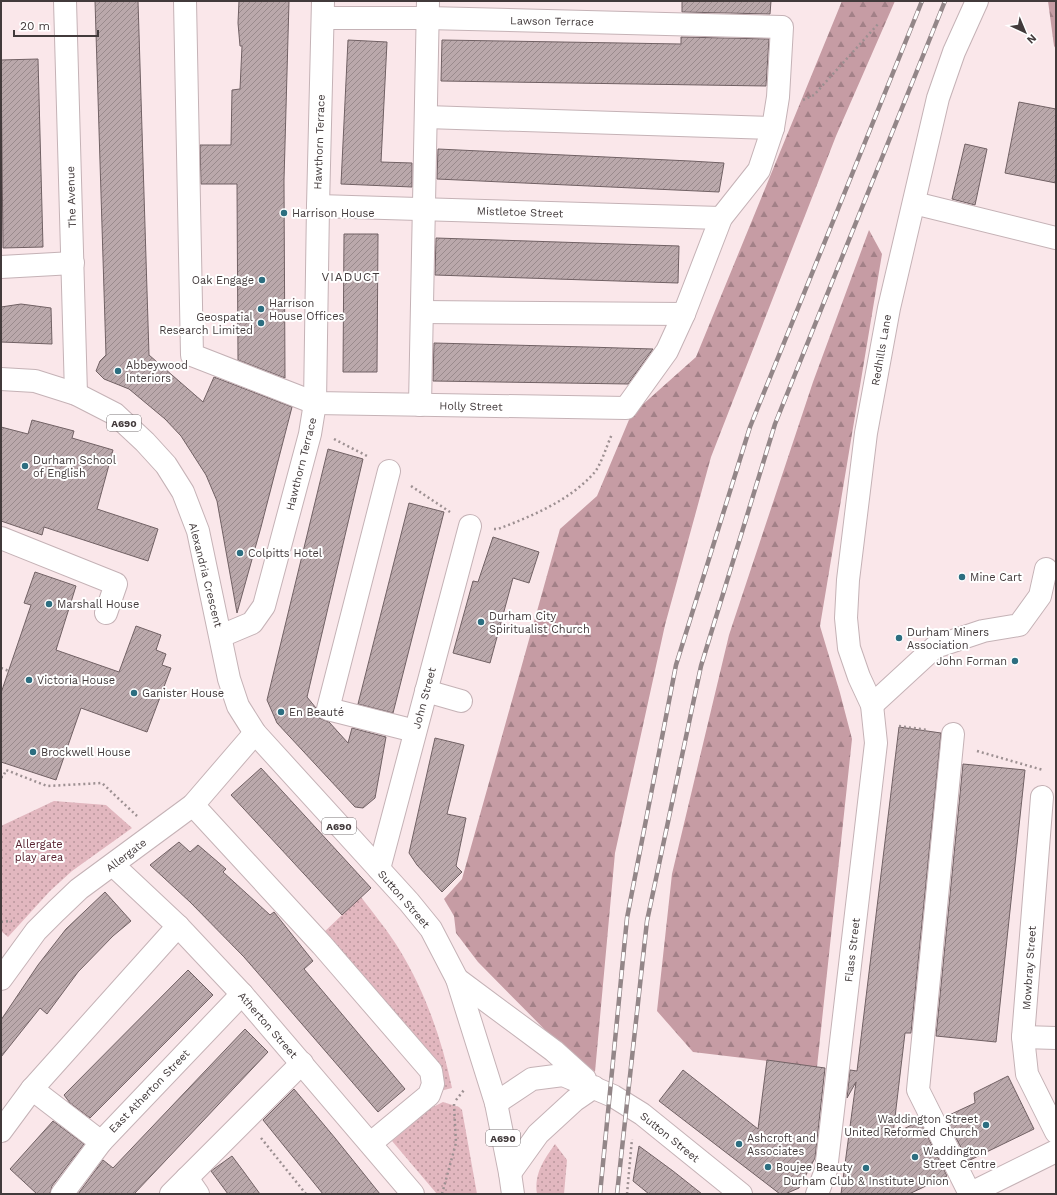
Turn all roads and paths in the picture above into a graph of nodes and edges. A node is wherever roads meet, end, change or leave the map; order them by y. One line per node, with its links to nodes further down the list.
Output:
1 (65, 1): 15 (main road, The Avenue)
2 (185, 1): 21 (main road)
3 (977, 1): 10 (main road, Redhills Lane)
4 (323, 9): 5 (main road, Lawson Terrace); 11 (main road, Hawthorn Terrace)
5 (427, 9): 7 (main road, Lawson Terrace); 8 (main road)
6 (879, 23): 7 (path)
7 (778, 97): 9 (main road)
8 (426, 117): 9 (main road); 12 (main road)
9 (773, 128): 13 (main road)
10 (914, 203): 14 (main road); 35 (main road, Redhills Lane)
11 (318, 206): 12 (main road, Mistletoe Street); 21 (main road, Hawthorn Terrace)
12 (424, 209): 13 (main road, Mistletoe Street); 17 (main road)
13 (722, 218): 18 (main road)
14 (1056, 238)
15 (73, 263): 16 (main road); 20 (main road, The Avenue)
16 (1, 267)
17 (422, 312): 18 (main road); 22 (main road)
18 (684, 314): 23 (main road)
19 (1, 379): 20 (main road, Alexandria Crescent / A690)
20 (76, 394): 30 (main road, Alexandria Crescent / A690)
21 (316, 403): 22 (main road, Holly Street); 30 (main road, Hawthorn Terrace)
22 (420, 405): 23 (main road, Holly Street)
23 (626, 408): 26 (path)
24 (388, 471): 36 (main road)
25 (420, 492): 26 (path)
26 (470, 526): 33 (main road, John Street)
27 (1, 538): 29 (main road)
28 (1046, 569): 35 (main road)
29 (106, 613)
30 (221, 636): 37 (main road, Alexandria Crescent / A690)
31 (1, 668): 32 (path)
32 (9, 671)
33 (426, 691): 34 (main road); 36 (main road, John Street)
34 (461, 701)
35 (874, 714): 38 (path); 75 (main road, Flass Street)
36 (416, 731): 47 (main road, John Street)
37 (255, 733): 43 (main road, Allergate); 47 (main road, Sutton Street / A690)
38 (953, 734): 76 (main road)
39 (970, 749): 40 (path)
40 (1050, 773)
41 (1, 777): 44 (path)
42 (1042, 797): 45 (main road, Mowbray Street)
43 (193, 805): 46 (main road, Allergate); 63 (main road)
44 (130, 809)
45 (1047, 850): 52 (main road, Mowbray Street)
46 (113, 865): 48 (main road, Atherton Street); 49 (main road, Allergate)
47 (379, 869): 50 (main road, Sutton Street / A690)
48 (178, 926): 51 (main road, Atherton Street); 56 (main road)
49 (1, 979)
50 (457, 979): 55 (main road, Sutton Street); 58 (main road, A690)
51 (242, 994): 54 (main road, Atherton Street); 62 (main road, East Atherton Street)
52 (1023, 1037): 53 (main road); 61 (main road, Mowbray Street)
53 (1056, 1038)
54 (302, 1063): 59 (main road); 63 (main road, Atherton Street)
55 (594, 1087): 58 (main road, Sutton Street); 66 (main road); 74 (main road, Sutton Street)
56 (32, 1089): 60 (main road); 62 (main road)
57 (464, 1090): 72 (path)
58 (496, 1103): 66 (main road, A690)
59 (246, 1119): 67 (main road); 70 (path)
60 (1, 1132)
61 (1056, 1132)
62 (101, 1142): 68 (main road, East Atherton Street)
63 (371, 1143): 71 (main road, Atherton Street)
64 (632, 1143): 73 (path)
65 (1056, 1151): 76 (main road)
66 (511, 1184)
67 (193, 1186): 69 (main road)
68 (62, 1194)
69 (170, 1194)
70 (306, 1194)
71 (413, 1194)
72 (442, 1194)
73 (627, 1194)
74 (741, 1194)
75 (817, 1194)
76 (970, 1194)

